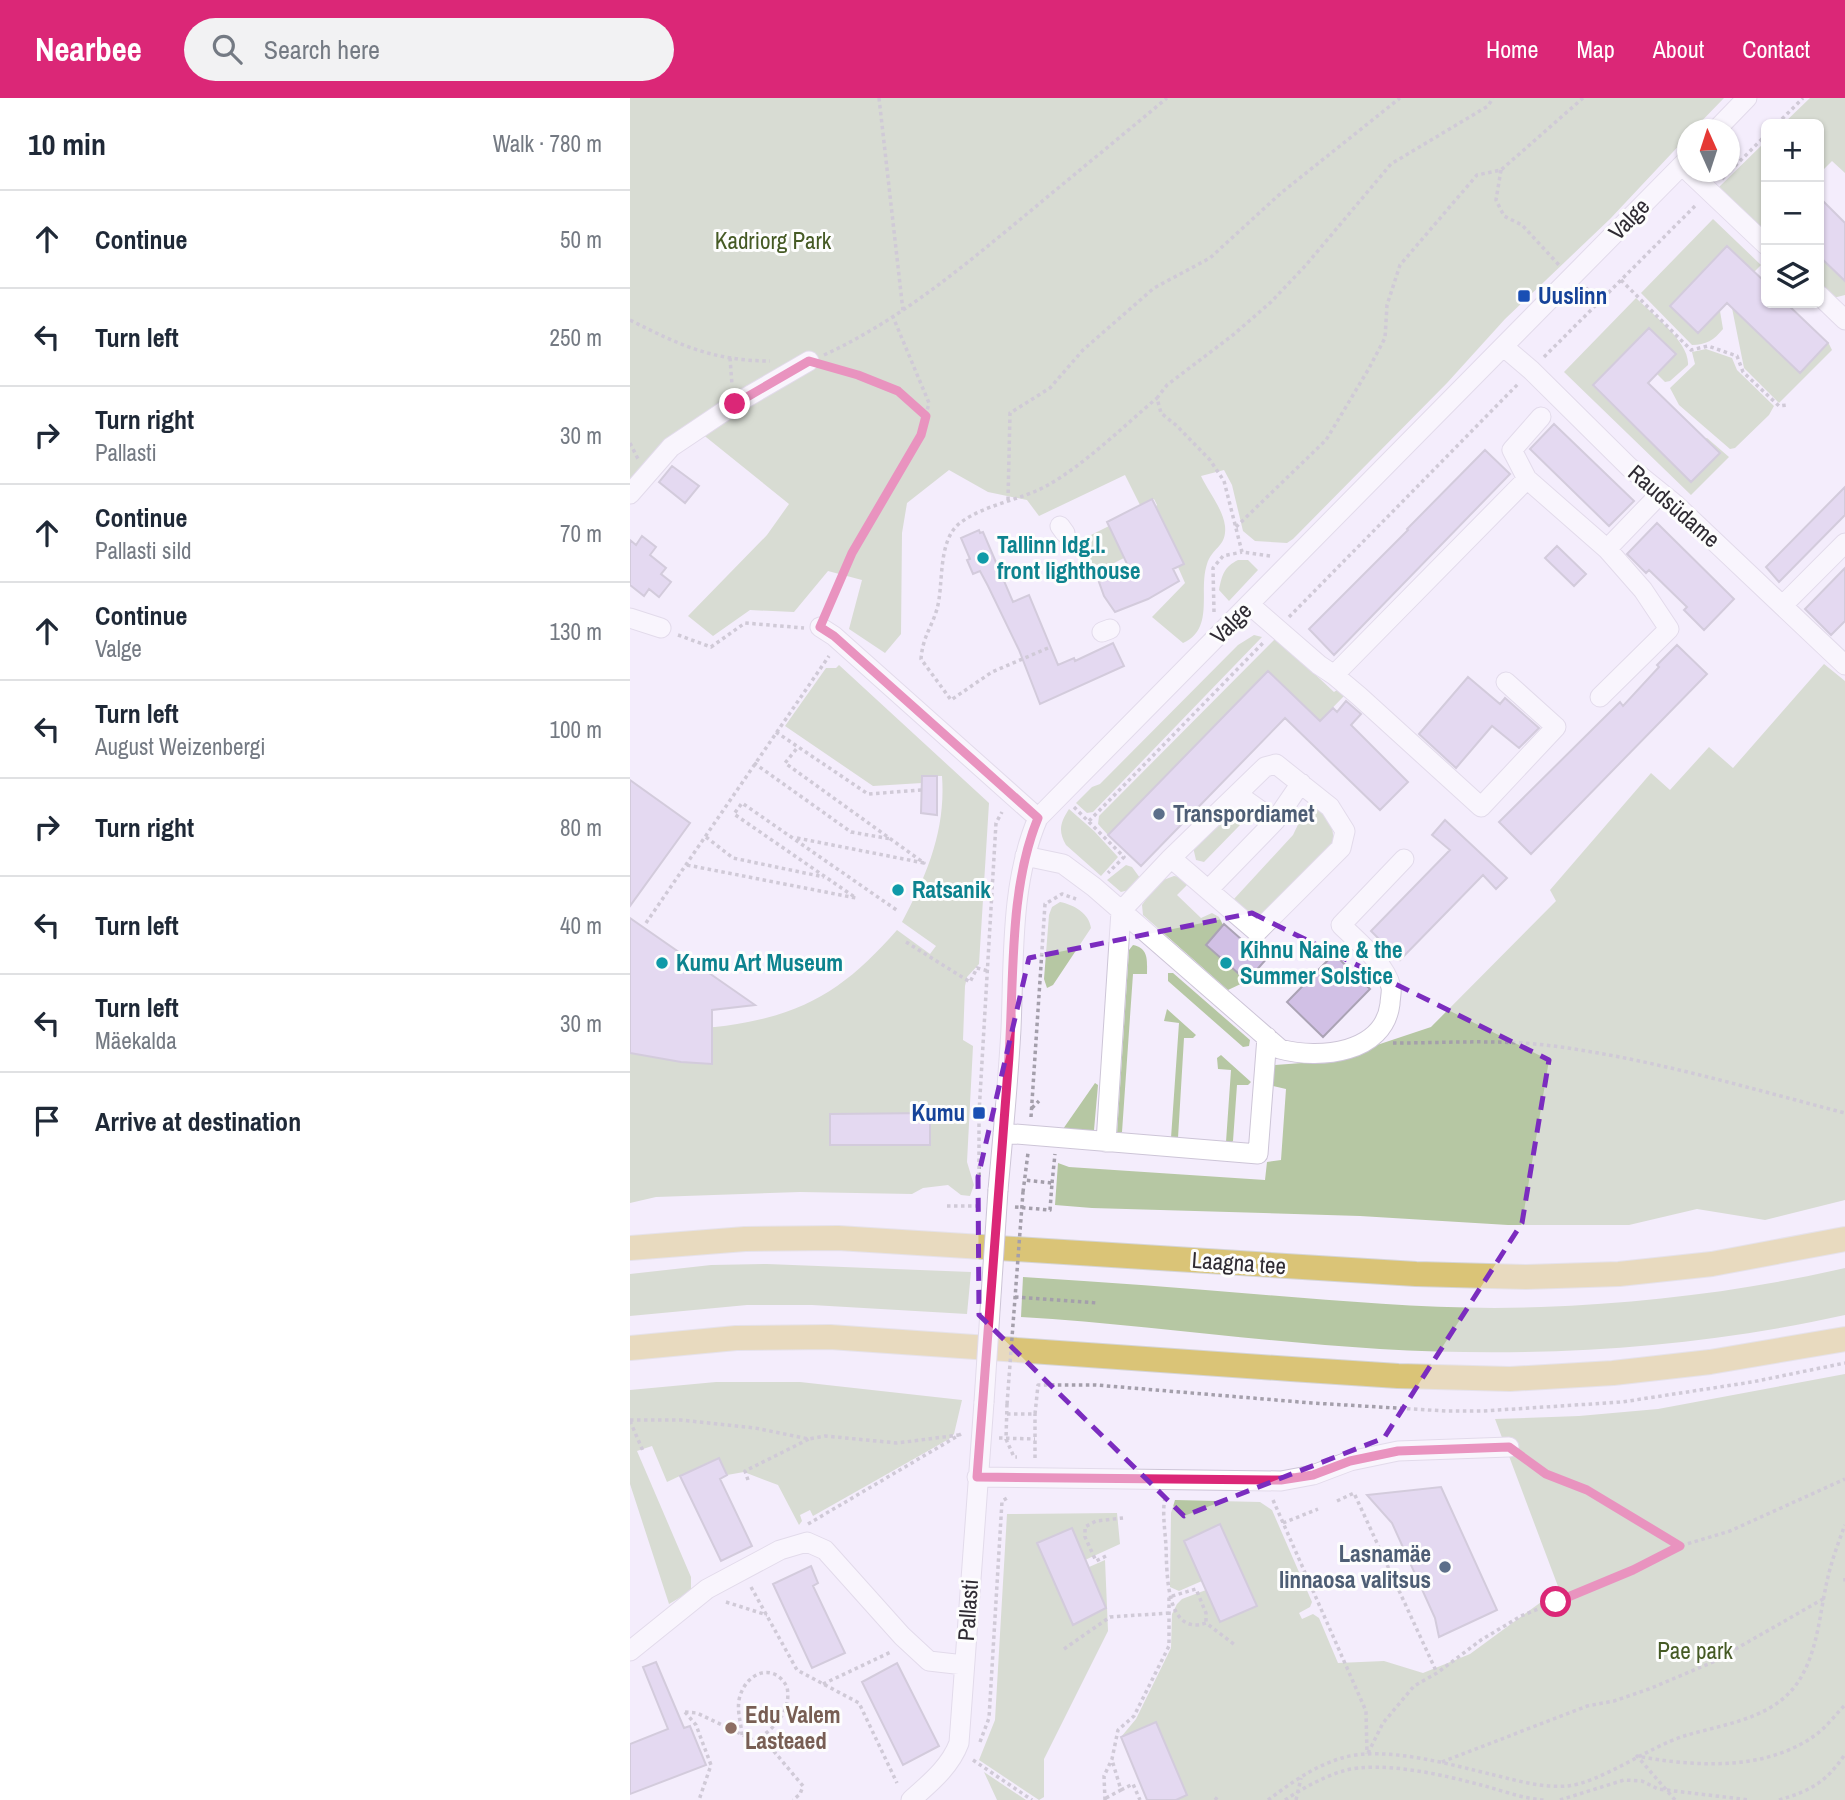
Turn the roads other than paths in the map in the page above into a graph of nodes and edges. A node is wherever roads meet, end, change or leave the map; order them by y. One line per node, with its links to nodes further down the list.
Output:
1 (1747, 98): 2 (street)
2 (1727, 119)
3 (1677, 176): 8 (street, Valge)
4 (1702, 182): 5 (street)
5 (1761, 240)
6 (1824, 298): 7 (street)
7 (1842, 311)
8 (1504, 347): 12 (street, Raudsüdame); 16 (street, Valge)
9 (809, 361): 13 (street)
10 (1541, 417): 11 (street)
11 (1527, 479): 15 (street); 22 (street)
12 (1661, 493): 15 (street); 17 (street, Raudsüdame)
13 (630, 494)
14 (1845, 543): 17 (street)
15 (1607, 549): 24 (street)
16 (1250, 605): 22 (street); 27 (street, Valge)
17 (1783, 605): 21 (street, Raudsüdame)
18 (630, 618): 20 (street)
19 (820, 627): 27 (street)
20 (661, 628)
21 (1841, 654)
22 (1334, 675): 23 (street)
23 (1506, 682)
24 (1601, 697)
25 (1301, 783): 26 (street); 28 (street); 32 (street)
26 (1237, 794): 28 (street); 30 (street)
27 (1038, 818): 29 (street, Valge)
28 (1275, 821): 32 (street)
29 (1025, 856): 33 (street); 35 (street, Valge)
30 (1171, 858): 32 (street); 33 (street)
31 (1404, 859): 34 (street)
32 (1209, 890)
33 (1121, 911): 34 (street); 36 (street)
34 (1267, 1037): 36 (street)
35 (1003, 1133): 36 (street); 41 (street, Valge, bridge)
36 (1106, 1142)
37 (1845, 1239): 38 (main road, Laagna tee)
38 (630, 1248)
39 (1845, 1339): 40 (main road)
40 (630, 1348)
41 (984, 1402): 43 (street, Pallasti)
42 (1509, 1447): 43 (street)
43 (977, 1477): 45 (street, Pallasti)
44 (630, 1651): 45 (street)
45 (964, 1665): 46 (street, Pallasti)
46 (911, 1800)

